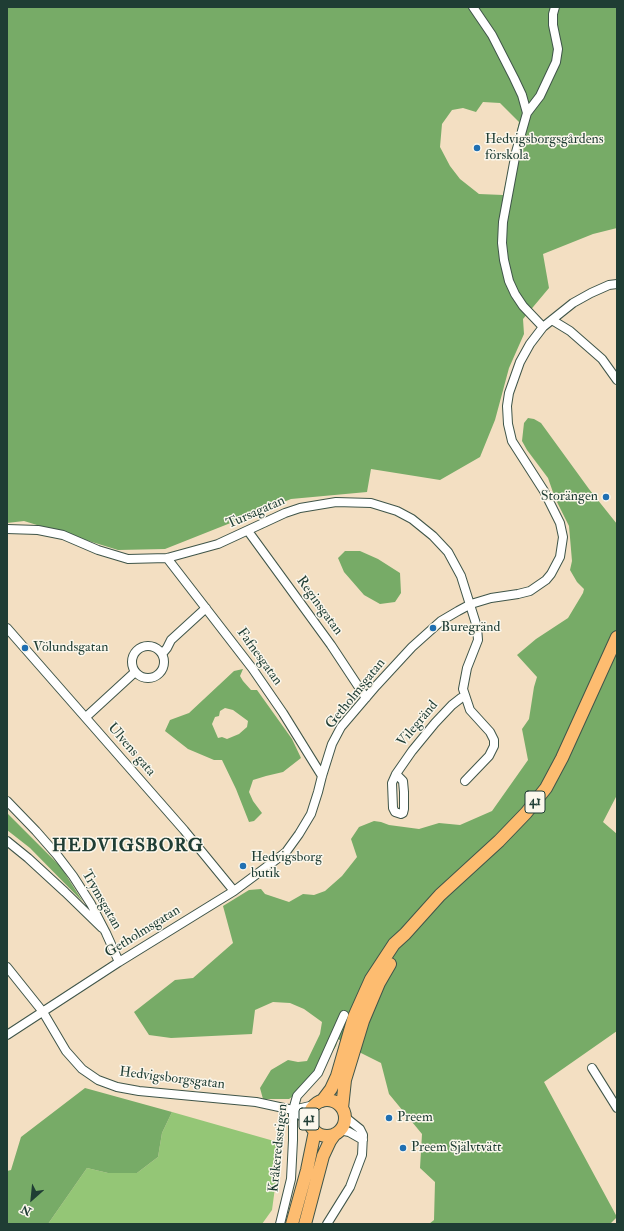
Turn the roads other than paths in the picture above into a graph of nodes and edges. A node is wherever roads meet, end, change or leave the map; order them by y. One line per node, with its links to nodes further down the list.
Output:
1 (473, 7): 3 (street)
2 (555, 7): 3 (street)
3 (527, 113): 6 (street)
4 (617, 284): 5 (street, Getholmsgatan)
5 (552, 320): 6 (street, Getholmsgatan); 7 (street)
6 (543, 327): 11 (street, Getholmsgatan)
7 (617, 380)
8 (7, 529): 10 (street, Tursagatan)
9 (248, 531): 10 (street, Tursagatan); 11 (street, Tursagatan); 18 (street, Reginsgatan)
10 (167, 558): 12 (street, Fafnesgatan)
11 (471, 604): 17 (street, Tursagatan); 18 (street, Getholmsgatan)
12 (206, 608): 15 (street); 21 (street, Fafnesgatan)
13 (7, 628): 19 (street, Ulvens gata)
14 (617, 637): 27 (main road, 41)
15 (162, 654): 16 (street); 16 (street)
16 (135, 672): 19 (street)
17 (465, 697): 20 (street, Vilegränd); 22 (street)
18 (366, 698): 21 (street, Getholmsgatan)
19 (86, 717): 25 (street, Ulvens gata)
20 (396, 774)
21 (322, 776): 25 (street, Getholmsgatan)
22 (464, 781)
23 (7, 801): 26 (street, Trymsgatan)
24 (7, 840): 26 (street)
25 (234, 891): 28 (street, Getholmsgatan)
26 (106, 933): 28 (street, Trymsgatan)
27 (405, 934): 34 (main road, 41); 37 (main road, 41)
28 (119, 962): 30 (street, Getholmsgatan)
29 (7, 967): 30 (street, Hedvigsborgsgatan)
30 (43, 1012): 32 (street, Getholmsgatan); 36 (street, Hedvigsborgsgatan)
31 (344, 1015): 36 (street, Kråkeredsstigen)
32 (7, 1035)
33 (592, 1068): 35 (street)
34 (318, 1103): 36 (street, Hedvigsborgsgatan); 37 (main road, 41); 38 (main road, 41)
35 (617, 1108)
36 (293, 1110): 38 (street, Hedvigsborgsgatan); 41 (street, Kråkeredsstigen)
37 (343, 1112): 39 (main road, 41); 40 (street)
38 (312, 1126): 39 (main road, 41); 42 (main road, 41)
39 (338, 1132): 40 (street); 43 (main road, 41)
40 (362, 1140): 44 (street)
41 (280, 1224)
42 (292, 1224)
43 (304, 1224)
44 (327, 1224)

